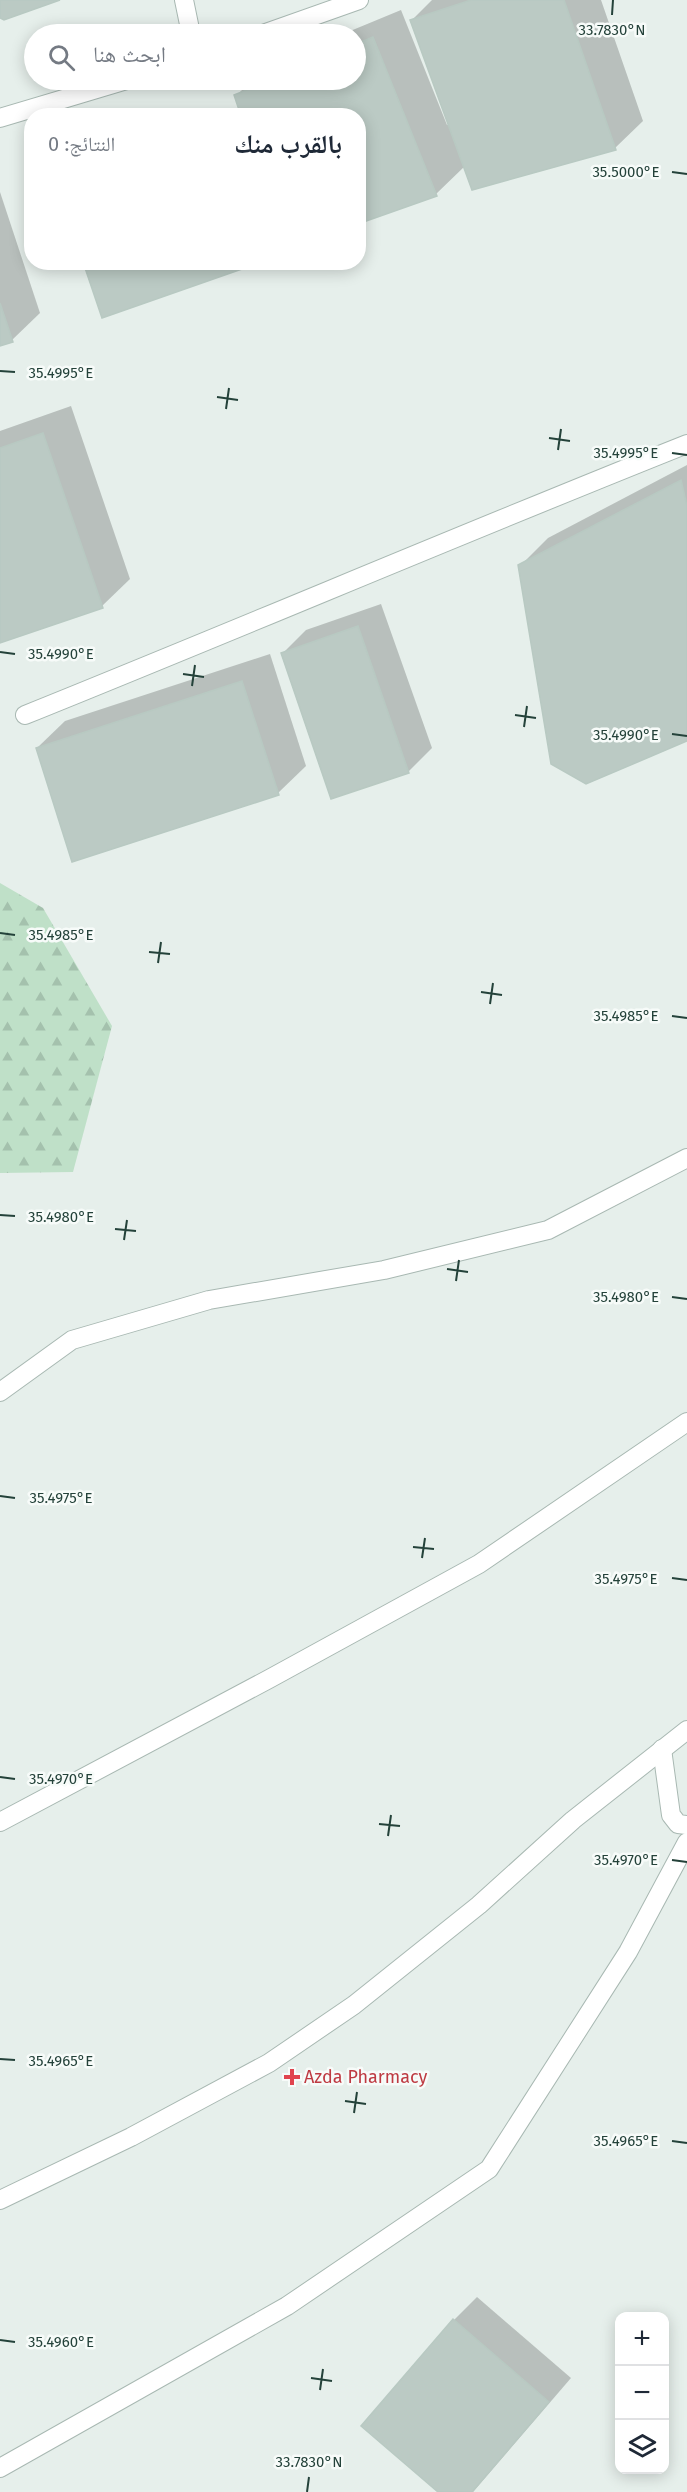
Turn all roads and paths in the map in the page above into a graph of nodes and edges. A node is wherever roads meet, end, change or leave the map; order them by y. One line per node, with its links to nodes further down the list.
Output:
1 (184, 0): 3 (street)
2 (359, 0): 4 (street)
3 (189, 24)
4 (291, 24)
5 (94, 90): 6 (street)
6 (33, 108)
7 (24, 111): 8 (street)
8 (0, 118)
9 (687, 444): 10 (street)
10 (25, 715)
11 (687, 1158): 12 (street)
12 (0, 1392)
13 (687, 1422): 16 (street)
14 (687, 1730): 15 (street)
15 (662, 1749): 17 (street); 19 (street)
16 (0, 1822)
17 (687, 1825)
18 (687, 1842): 20 (street)
19 (0, 2200)
20 (0, 2468)

